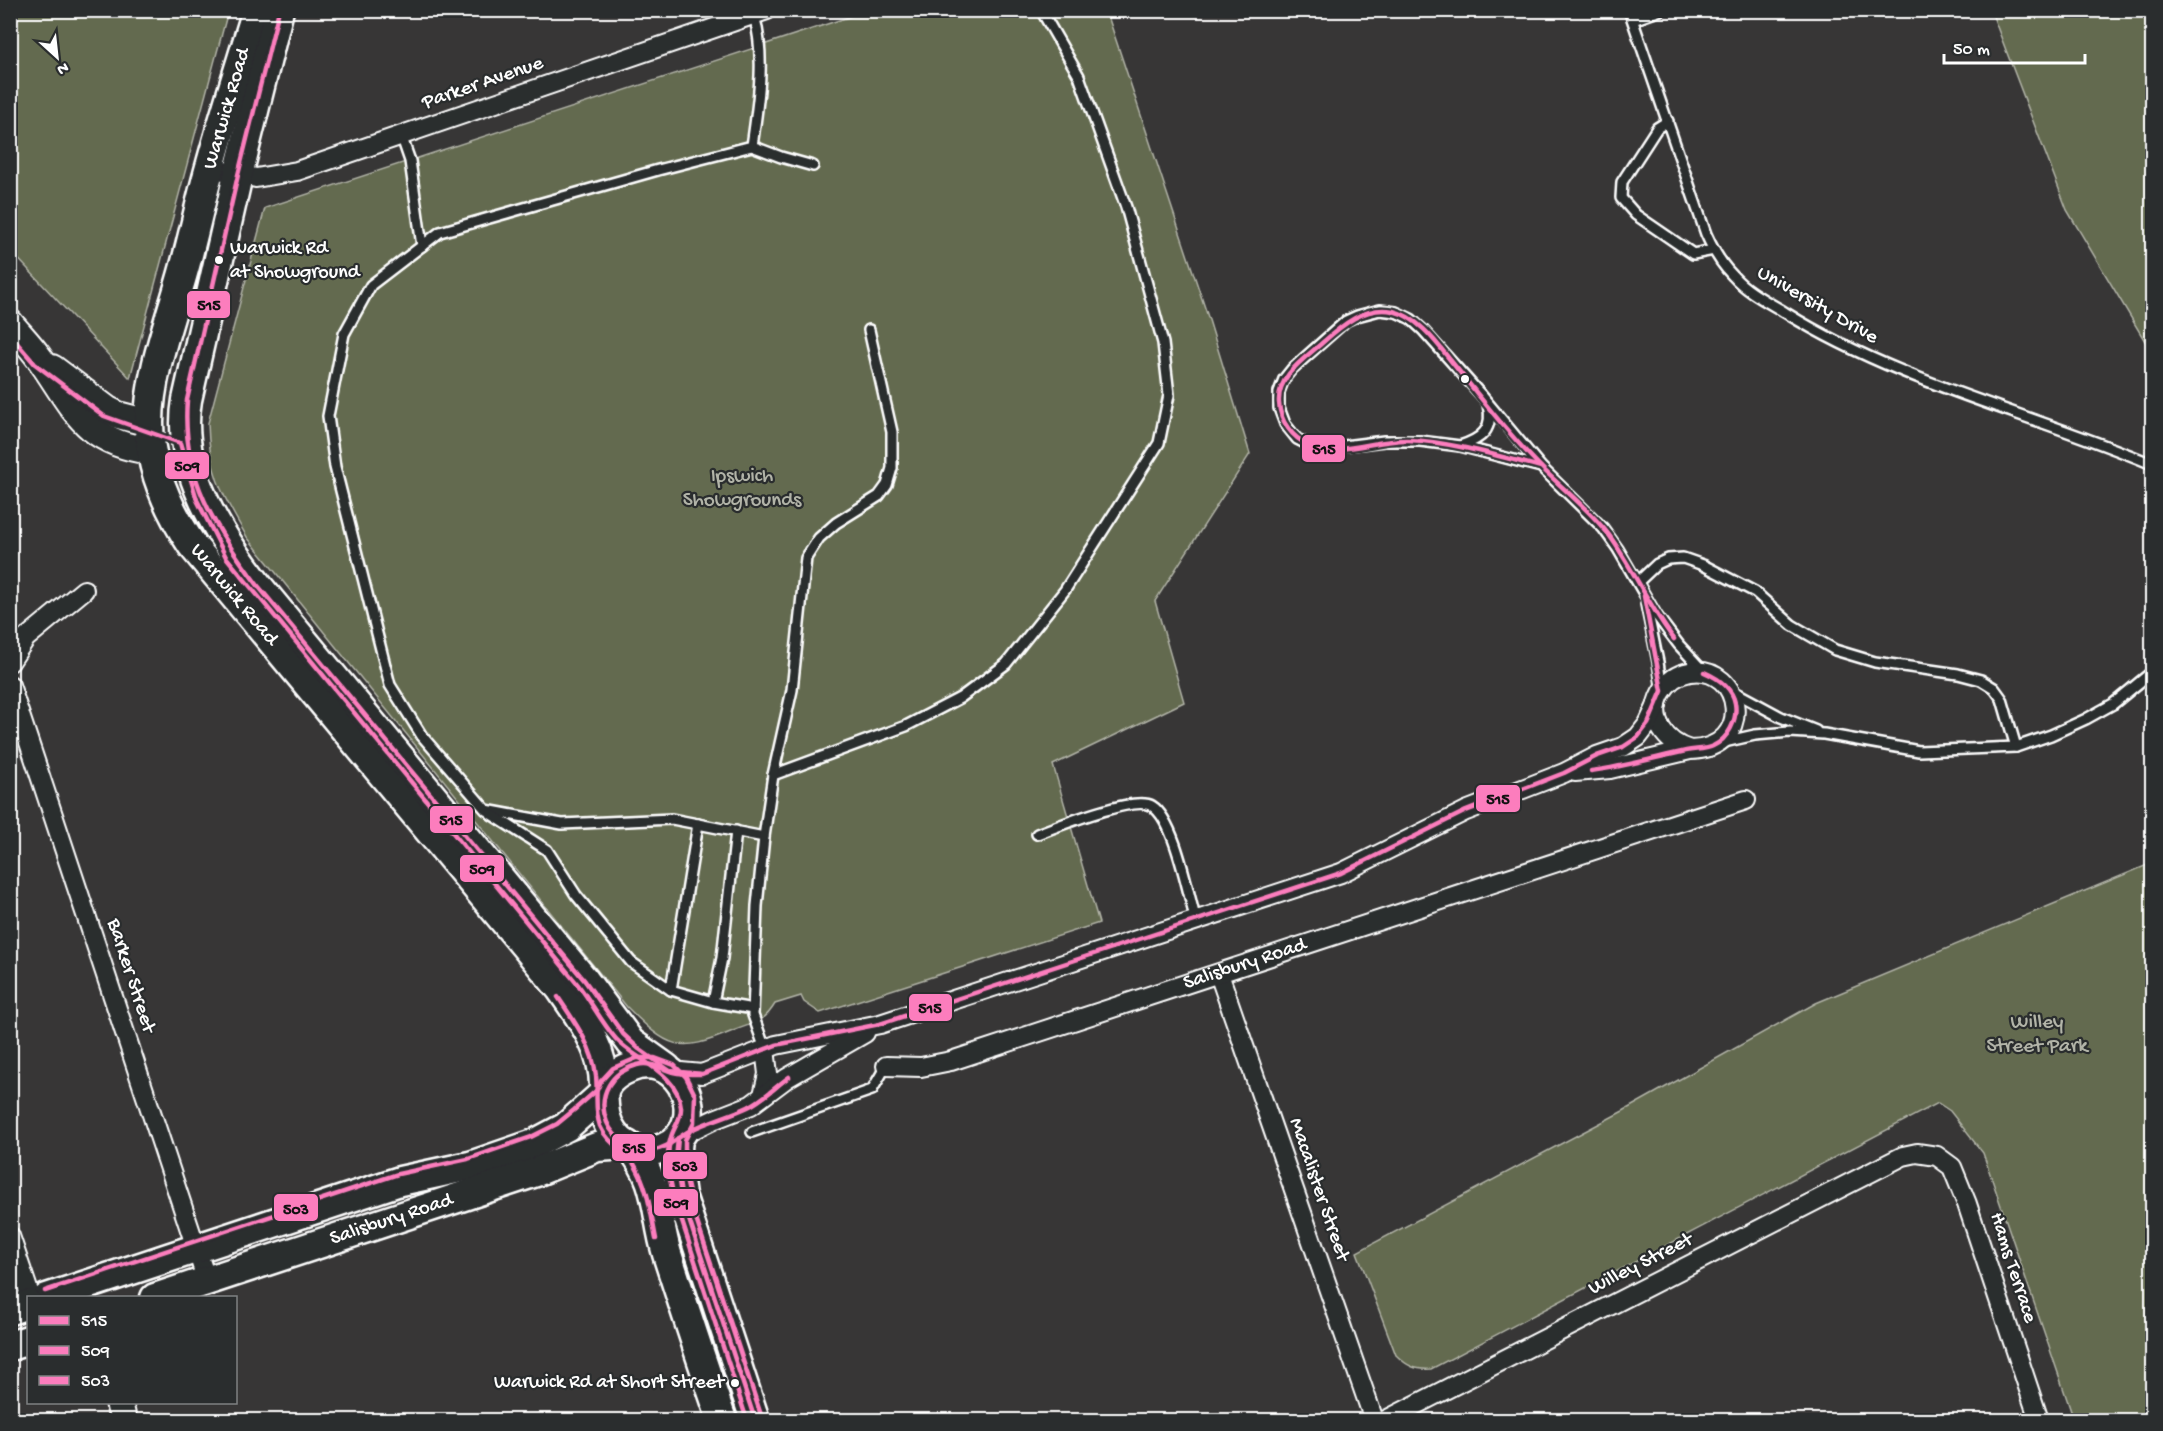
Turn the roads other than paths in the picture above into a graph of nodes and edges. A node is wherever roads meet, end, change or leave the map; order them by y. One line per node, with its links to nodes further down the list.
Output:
1 (257, 10): 12 (main road, Warwick Road)
2 (279, 10): 13 (main road, Warwick Road)
3 (1041, 10): 40 (lane)
4 (1629, 10): 7 (lane, University Drive)
5 (1661, 10): 7 (lane)
6 (760, 13): 9 (street, Parker Avenue); 10 (lane)
7 (1633, 20): 8 (lane, University Drive)
8 (1668, 122): 15 (lane, University Drive); 15 (lane)
9 (401, 135): 13 (street, Parker Avenue); 14 (lane)
10 (752, 146): 11 (lane); 14 (lane)
11 (813, 166)
12 (210, 168): 13 (street, Parker Avenue); 20 (main road, Warwick Road)
13 (238, 175): 21 (main road, Warwick Road)
14 (422, 246): 42 (lane)
15 (1714, 250): 24 (lane, University Drive)
16 (10, 323): 18 (main road)
17 (869, 330): 40 (lane)
18 (40, 359): 20 (main road); 23 (main road)
19 (1488, 404): 22 (lane); 22 (lane); 25 (lane)
20 (149, 423): 21 (main road); 23 (main road, Warwick Road)
21 (186, 438): 23 (main road); 55 (main road, Warwick Road)
22 (1460, 446): 25 (lane)
23 (151, 451): 56 (main road, Warwick Road)
24 (2152, 464)
25 (1541, 467): 26 (lane)
26 (1638, 582): 28 (lane); 37 (lane)
27 (84, 590): 29 (street)
28 (1644, 596): 30 (lane); 34 (lane)
29 (10, 662)
30 (1704, 672): 33 (street); 34 (street)
31 (2152, 672): 37 (lane)
32 (10, 685): 63 (street, Barker Street)
33 (1729, 689): 35 (lane); 36 (street)
34 (1659, 698): 38 (street); 39 (street)
35 (1824, 734): 36 (lane); 37 (lane)
36 (1716, 744): 38 (street)
37 (2016, 747)
38 (1690, 750): 39 (street)
39 (1564, 773): 47 (street)
40 (773, 775): 46 (lane)
41 (1746, 800): 48 (street, Salisbury Road)
42 (486, 810): 43 (lane); 49 (lane)
43 (698, 824): 44 (lane); 49 (lane)
44 (735, 831): 46 (lane); 50 (lane)
45 (1037, 834): 47 (lane)
46 (764, 837): 51 (lane)
47 (1196, 921): 52 (street)
48 (1220, 974): 54 (street, Salisbury Road); 77 (street, Macalister Street)
49 (671, 990): 50 (lane)
50 (712, 1002): 51 (lane)
51 (753, 1008): 53 (lane)
52 (880, 1024): 53 (street); 57 (street)
53 (765, 1048): 55 (street); 57 (street)
54 (886, 1066): 58 (lane, Salisbury Road)
55 (668, 1070): 56 (main road); 59 (main road)
56 (603, 1092): 60 (main road); 63 (main road, Salisbury Road)
57 (763, 1095): 59 (street)
58 (752, 1132)
59 (679, 1137): 60 (main road); 76 (main road)
60 (628, 1146): 64 (main road, Salisbury Road); 75 (main road)
61 (1917, 1153): 78 (street, Willey Street); 79 (street, Hams Terrace)
62 (10, 1236): 66 (street)
63 (196, 1248): 64 (street, Barker Street); 65 (main road, Salisbury Road)
64 (207, 1281): 68 (main road, Salisbury Road)
65 (89, 1291): 67 (main road, Salisbury Road)
66 (30, 1296)
67 (60, 1296)
68 (162, 1296)
69 (27, 1304): 70 (main road)
70 (10, 1310)
71 (27, 1340): 72 (main road)
72 (10, 1346)
73 (119, 1404): 74 (main road)
74 (123, 1420)
75 (722, 1420)
76 (755, 1420)
77 (1374, 1420)
78 (1386, 1420)
79 (2039, 1420)

